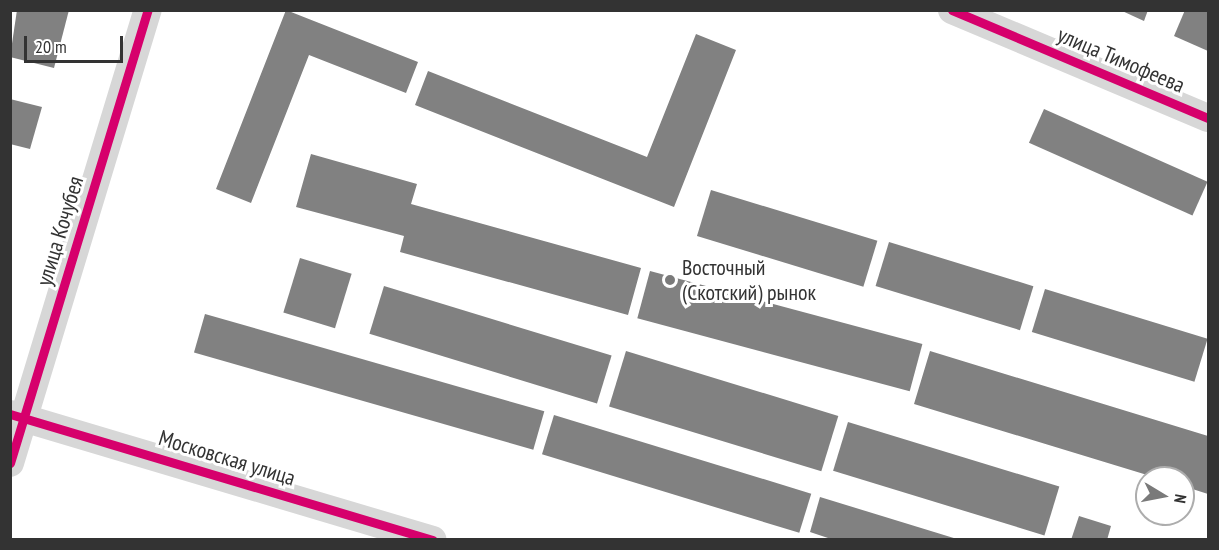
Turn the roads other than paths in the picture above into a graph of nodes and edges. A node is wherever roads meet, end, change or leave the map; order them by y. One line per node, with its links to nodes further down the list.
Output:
1 (148, 10): 4 (street, улица Кочубея)
2 (952, 10): 3 (street, улица Тимофеева)
3 (1209, 118)
4 (17, 416): 5 (street, улица Кочубея); 6 (street, Московская улица)
5 (10, 463)
6 (433, 540)

